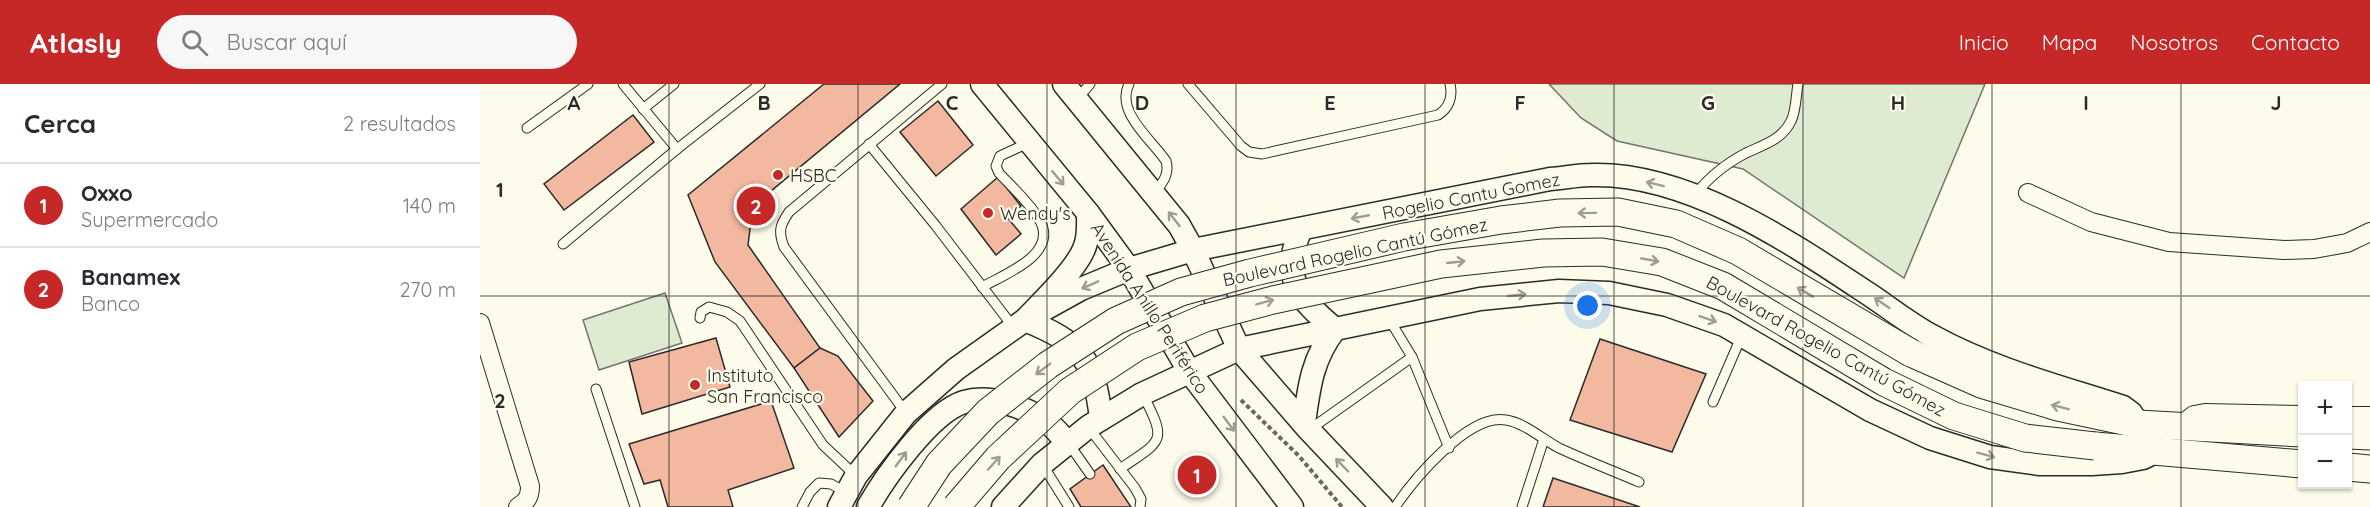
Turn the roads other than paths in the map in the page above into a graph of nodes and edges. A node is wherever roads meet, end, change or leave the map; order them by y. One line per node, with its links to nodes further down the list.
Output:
1 (588, 84): 13 (lane)
2 (623, 84): 12 (lane)
3 (674, 84): 12 (lane)
4 (760, 84): 16 (lane)
5 (942, 84): 15 (lane)
6 (982, 84): 14 (street, Avenida Anillo Periférico)
7 (1129, 84): 18 (lane)
8 (1188, 84): 9 (lane)
9 (1450, 84)
10 (1798, 84): 19 (lane)
11 (1077, 89): 18 (street)
12 (643, 109): 16 (lane)
13 (527, 128)
14 (1028, 143): 20 (street, Avenida Anillo Periférico, one-way to 20); 26 (lane)
15 (869, 144): 26 (lane); 39 (lane)
16 (677, 149): 23 (lane)
17 (2028, 193): 22 (street)
18 (1154, 194): 24 (street, one-way to 18)
19 (1695, 195): 21 (street, Rogelio Cantu Gomez, one-way to 21); 44 (street, Rogelio Cantu Gomez, one-way to 19)
20 (1088, 213): 25 (street, Avenida Anillo Periférico); 30 (street)
21 (1301, 229): 24 (street, Rogelio Cantu Gomez); 31 (street)
22 (2370, 232)
23 (563, 244)
24 (1193, 250): 25 (street, Rogelio Cantu Gomez); 33 (street)
25 (1129, 269): 30 (street, Rogelio Cantu Gomez, one-way to 30); 35 (street, Avenida Anillo Periférico)
26 (982, 287): 30 (lane)
27 (700, 318): 61 (lane)
28 (1389, 319): 31 (street); 32 (street, one-way to 32); 34 (lane)
29 (480, 323): 63 (street)
30 (1020, 324): 39 (street, Rogelio Cantu Gomez); 43 (street)
31 (1335, 329): 33 (street); 45 (street)
32 (1742, 335): 38 (lane); 53 (street, one-way to 53)
33 (1239, 349): 35 (street); 45 (street)
34 (1412, 357): 45 (lane); 52 (lane)
35 (1189, 371): 37 (street); 71 (street, Avenida Anillo Periférico, one-way to 71)
36 (596, 389): 64 (lane)
37 (1142, 394): 43 (street); 57 (lane)
38 (1713, 402)
39 (906, 413): 61 (street, Rogelio Cantu Gomez)
40 (2298, 415): 46 (street)
41 (2352, 416): 42 (street)
42 (2370, 416)
43 (1095, 423): 51 (street); 57 (lane)
44 (2138, 424): 46 (main road, Boulevard Rogelio Cantú Gómez); 67 (main road, Boulevard Rogelio Cantú Gómez, one-way to 67, bridge)
45 (1306, 426): 72 (street, one-way to 45)
46 (2179, 427): 47 (main road, Boulevard Rogelio Cantú Gómez)
47 (2298, 433)
48 (2352, 435): 49 (main road)
49 (2370, 436)
50 (1544, 439): 52 (lane); 60 (lane); 74 (lane)
51 (1067, 442): 54 (street); 59 (lane); 66 (street, one-way to 51)
52 (1449, 448): 73 (lane)
53 (2156, 450): 55 (main road, Boulevard Rogelio Cantú Gómez); 68 (main road, Boulevard Rogelio Cantú Gómez, one-way to 53, bridge)
54 (1042, 464): 62 (street); 69 (lane)
55 (2298, 464)
56 (2352, 467): 58 (main road)
57 (1120, 469): 70 (lane)
58 (2370, 469)
59 (1090, 474)
60 (1640, 482)
61 (847, 492): 65 (lane)
62 (1012, 500)
63 (522, 505)
64 (635, 507)
65 (802, 507)
66 (868, 507)
67 (911, 507)
68 (956, 507)
69 (1069, 507)
70 (1140, 507)
71 (1292, 507)
72 (1382, 507)
73 (1395, 507)
74 (1522, 507)

